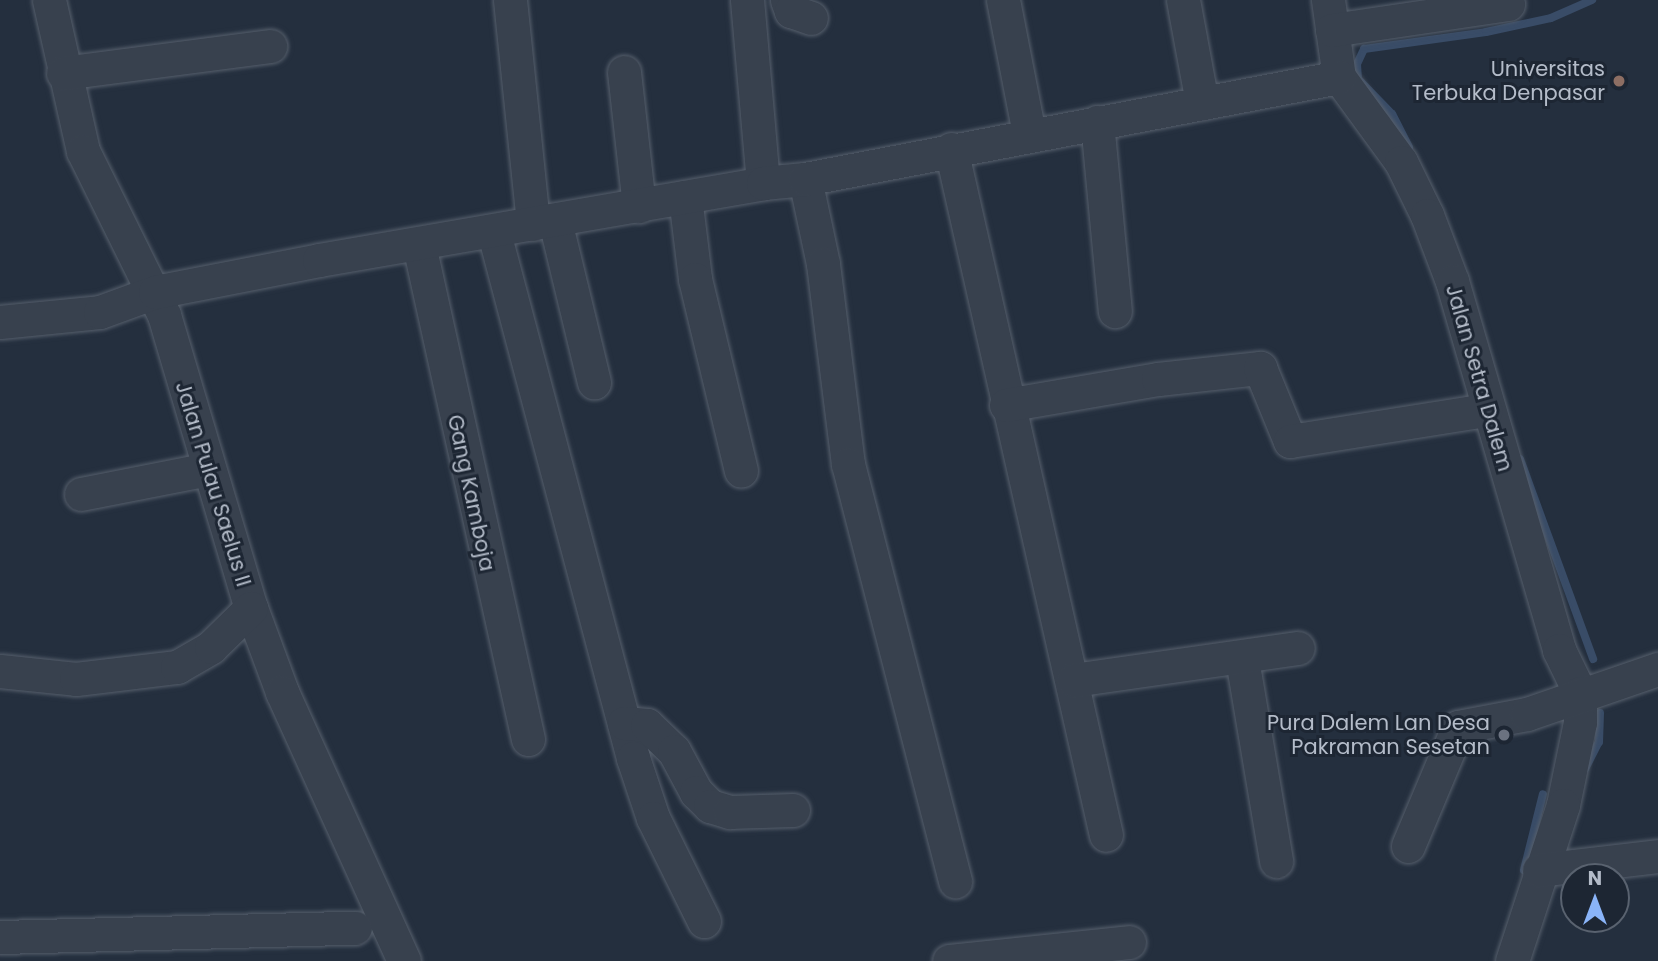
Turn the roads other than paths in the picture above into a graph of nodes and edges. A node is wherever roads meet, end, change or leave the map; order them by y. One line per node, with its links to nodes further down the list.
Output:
1 (49, 0): 10 (street, Jalan Pulau Saelus II)
2 (510, 0): 20 (street)
3 (747, 0): 17 (street)
4 (1003, 0): 14 (street)
5 (1183, 0): 12 (street)
6 (1508, 4): 7 (street)
7 (1330, 15): 11 (street, Jalan Setra Dalem)
8 (270, 46): 10 (street)
9 (624, 72): 19 (street)
10 (63, 73): 23 (street, Jalan Pulau Saelus II)
11 (1339, 77): 12 (street); 28 (street, Jalan Setra Dalem)
12 (1202, 103): 13 (street)
13 (1097, 122): 14 (street); 24 (street)
14 (1029, 134): 15 (street)
15 (951, 149): 16 (street); 27 (street)
16 (805, 179): 17 (street); 47 (street)
17 (763, 183): 18 (street)
18 (685, 197): 19 (street); 30 (street)
19 (639, 206): 20 (street)
20 (544, 223): 21 (street); 26 (street)
21 (494, 233): 22 (street); 39 (street)
22 (419, 245): 23 (street); 40 (street, Gang Kamboja)
23 (155, 292): 25 (street); 29 (street, Jalan Pulau Saelus II)
24 (1115, 311)
25 (0, 322)
26 (594, 382)
27 (1006, 405): 28 (street); 37 (street)
28 (1486, 410): 38 (street, Jalan Setra Dalem)
29 (208, 469): 31 (street); 32 (street, Jalan Pulau Saelus II)
30 (741, 471)
31 (81, 494)
32 (250, 608): 36 (street); 53 (street, Jalan Pulau Saelus II)
33 (1298, 648): 34 (street)
34 (1242, 659): 37 (street); 45 (street)
35 (1658, 669): 38 (street)
36 (0, 671)
37 (1073, 680): 42 (street)
38 (1580, 694): 43 (street); 46 (street)
39 (624, 723): 41 (street); 48 (street)
40 (528, 739)
41 (793, 810)
42 (1106, 835)
43 (1408, 846)
44 (1658, 856): 46 (street)
45 (1276, 861)
46 (1539, 870): 55 (street)
47 (956, 881)
48 (704, 921)
49 (355, 928): 52 (street)
50 (0, 937): 52 (street)
51 (1129, 942): 54 (street)
52 (214, 946)
53 (404, 961)
54 (948, 961)
55 (1512, 961)

